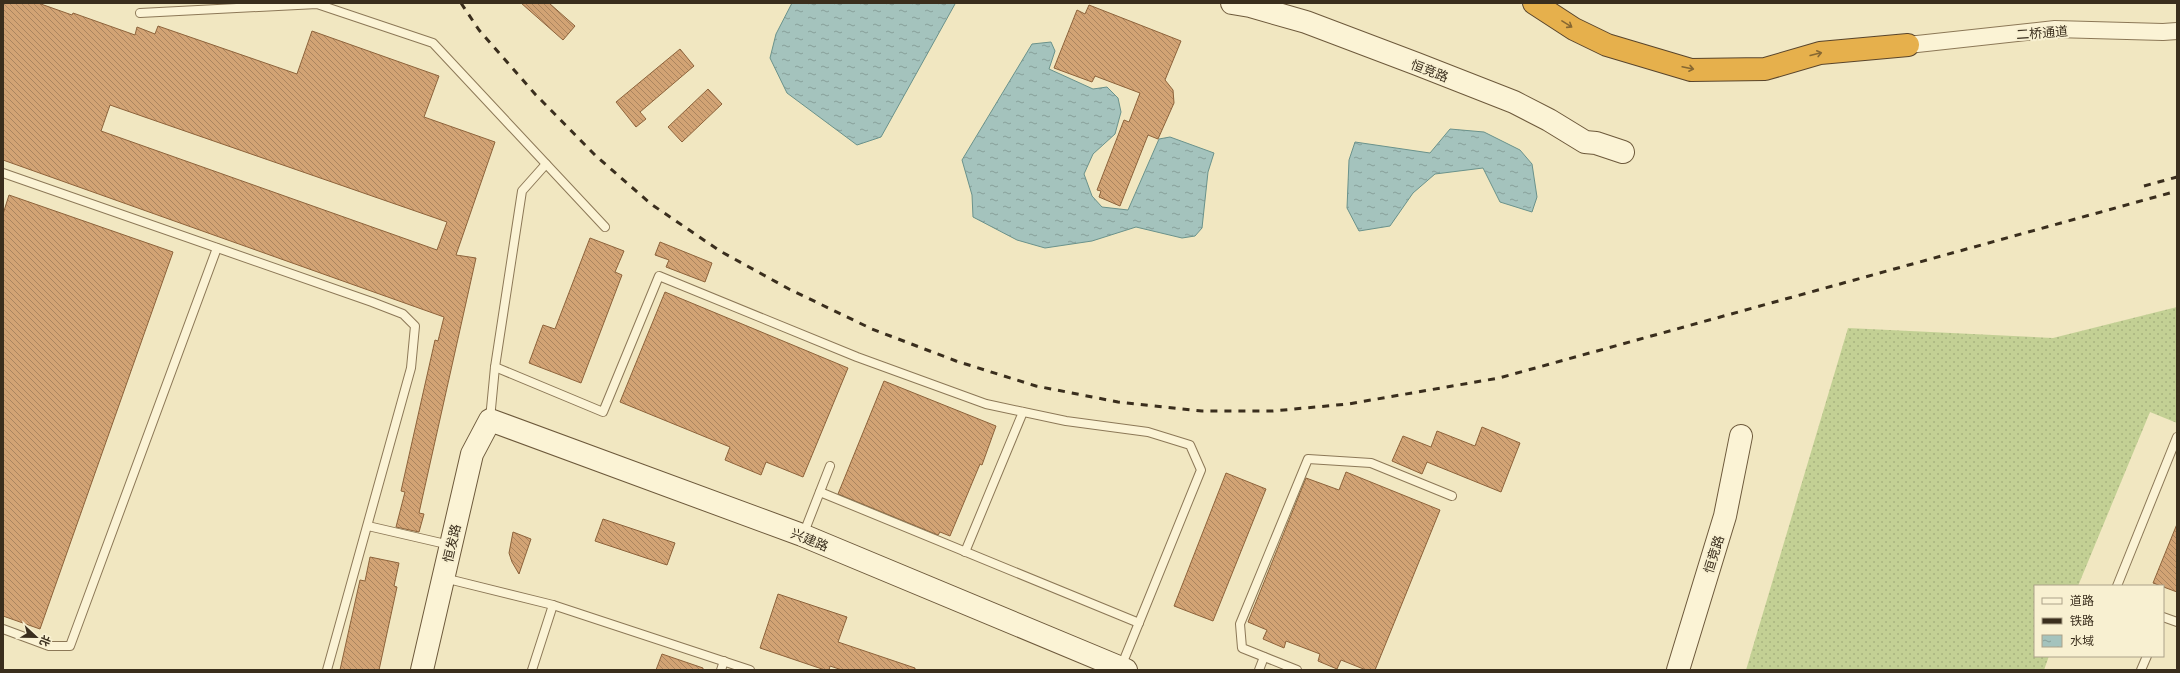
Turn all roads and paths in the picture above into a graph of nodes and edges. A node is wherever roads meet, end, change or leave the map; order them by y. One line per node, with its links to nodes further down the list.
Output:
1 (1232, 3): 6 (street, 恒竞路)
2 (1534, 3): 5 (highway, one-way to 5)
3 (140, 13): 7 (lane)
4 (2177, 31): 5 (street, 二桥通道)
5 (1908, 45)
6 (1623, 152)
7 (546, 164): 9 (lane); 11 (lane)
8 (3, 173): 10 (lane)
9 (605, 227)
10 (217, 248): 19 (lane); 29 (lane)
11 (495, 367): 12 (lane); 13 (lane)
12 (1023, 412): 22 (lane); 28 (lane)
13 (490, 420): 20 (street, 兴建路); 21 (street, 恒发路)
14 (1741, 436): 41 (street, 恒竞路)
15 (2177, 437): 24 (lane)
16 (830, 466): 17 (lane)
17 (820, 492): 20 (lane); 22 (lane)
18 (1452, 496): 30 (lane)
19 (368, 526): 21 (lane); 34 (lane)
20 (802, 536): 33 (street, 兴建路)
21 (450, 545): 23 (street, 恒发路)
22 (965, 552): 28 (lane)
23 (443, 578): 25 (lane); 35 (street, 恒发路)
24 (2117, 585)
25 (552, 605): 32 (lane); 36 (lane)
26 (2164, 617): 27 (lane)
27 (2177, 622)
28 (1139, 623): 33 (lane)
29 (3, 629)
30 (1264, 657): 39 (lane); 40 (lane)
31 (2147, 657): 42 (lane)
32 (724, 661): 37 (lane); 38 (lane)
33 (1123, 669)
34 (327, 670)
35 (422, 670)
36 (532, 670)
37 (721, 670)
38 (750, 670)
39 (1259, 670)
40 (1297, 670)
41 (1678, 670)
42 (2141, 670)

